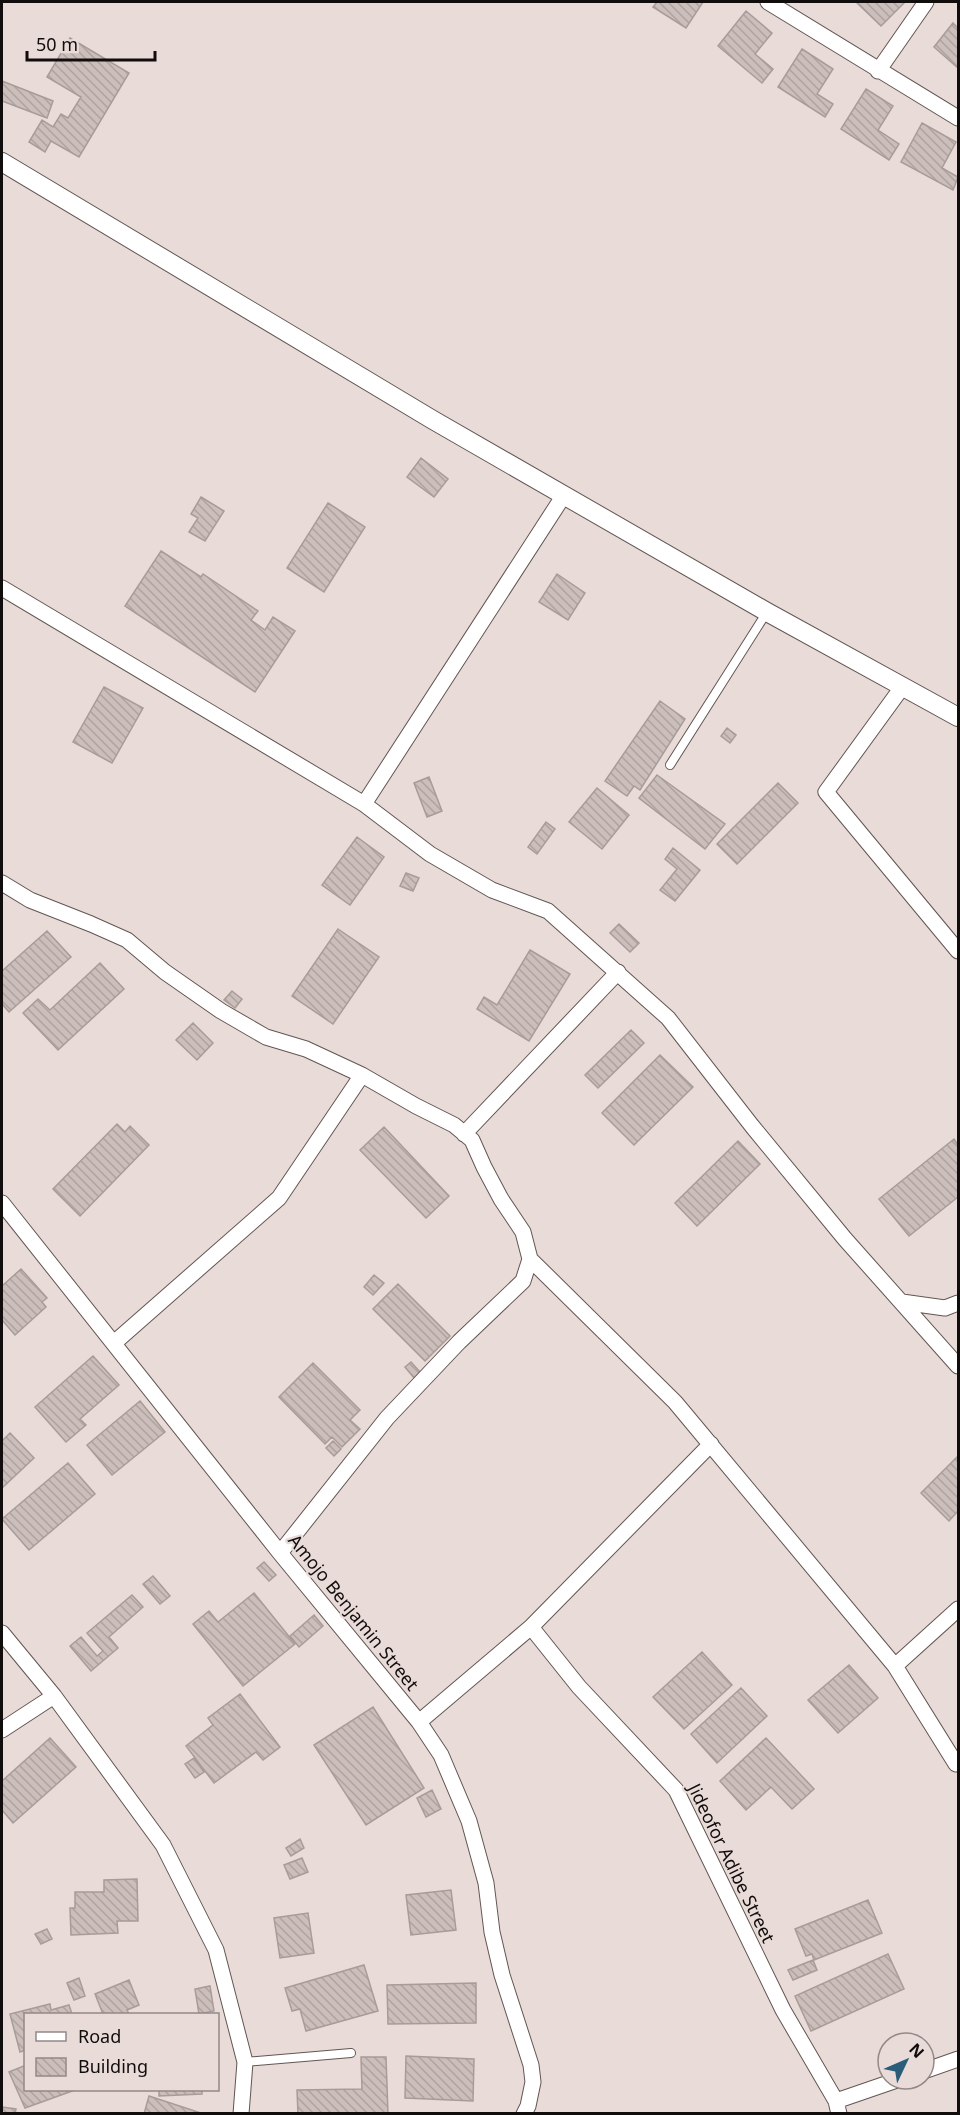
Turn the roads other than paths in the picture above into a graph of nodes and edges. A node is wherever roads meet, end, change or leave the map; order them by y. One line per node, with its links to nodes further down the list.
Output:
1 (768, 2): 3 (street)
2 (926, 2): 3 (street)
3 (878, 70): 4 (street)
4 (958, 118)
5 (2, 162): 6 (street)
6 (564, 495): 8 (street); 12 (street)
7 (2, 588): 12 (street)
8 (767, 612): 9 (street); 11 (lane)
9 (903, 686): 10 (street); 14 (street)
10 (958, 717)
11 (670, 765)
12 (364, 804): 15 (street)
13 (2, 883): 16 (street)
14 (958, 951)
15 (618, 972): 17 (street); 20 (street)
16 (362, 1075): 17 (street); 22 (street)
17 (465, 1134): 19 (street)
18 (2, 1203): 22 (street, Amojo Benjamin Street)
19 (530, 1259): 24 (street); 25 (street)
20 (902, 1302): 21 (street); 23 (street)
21 (958, 1303)
22 (114, 1343): 25 (street, Amojo Benjamin Street)
23 (958, 1366)
24 (711, 1444): 27 (street); 29 (street)
25 (280, 1553): 31 (street, Amojo Benjamin Street)
26 (958, 1609): 29 (street)
27 (531, 1627): 31 (street); 39 (street, Jideofor Adibe Street)
28 (2, 1633): 30 (street)
29 (895, 1666): 33 (street)
30 (54, 1696): 32 (street); 36 (street)
31 (419, 1722): 41 (street, Amojo Benjamin Street)
32 (2, 1730)
33 (956, 1764)
34 (351, 2053): 36 (lane)
35 (958, 2059): 37 (street)
36 (245, 2062): 40 (street)
37 (936, 2067)
38 (876, 2090): 39 (street)
39 (838, 2107)
40 (241, 2114)
41 (524, 2114)

